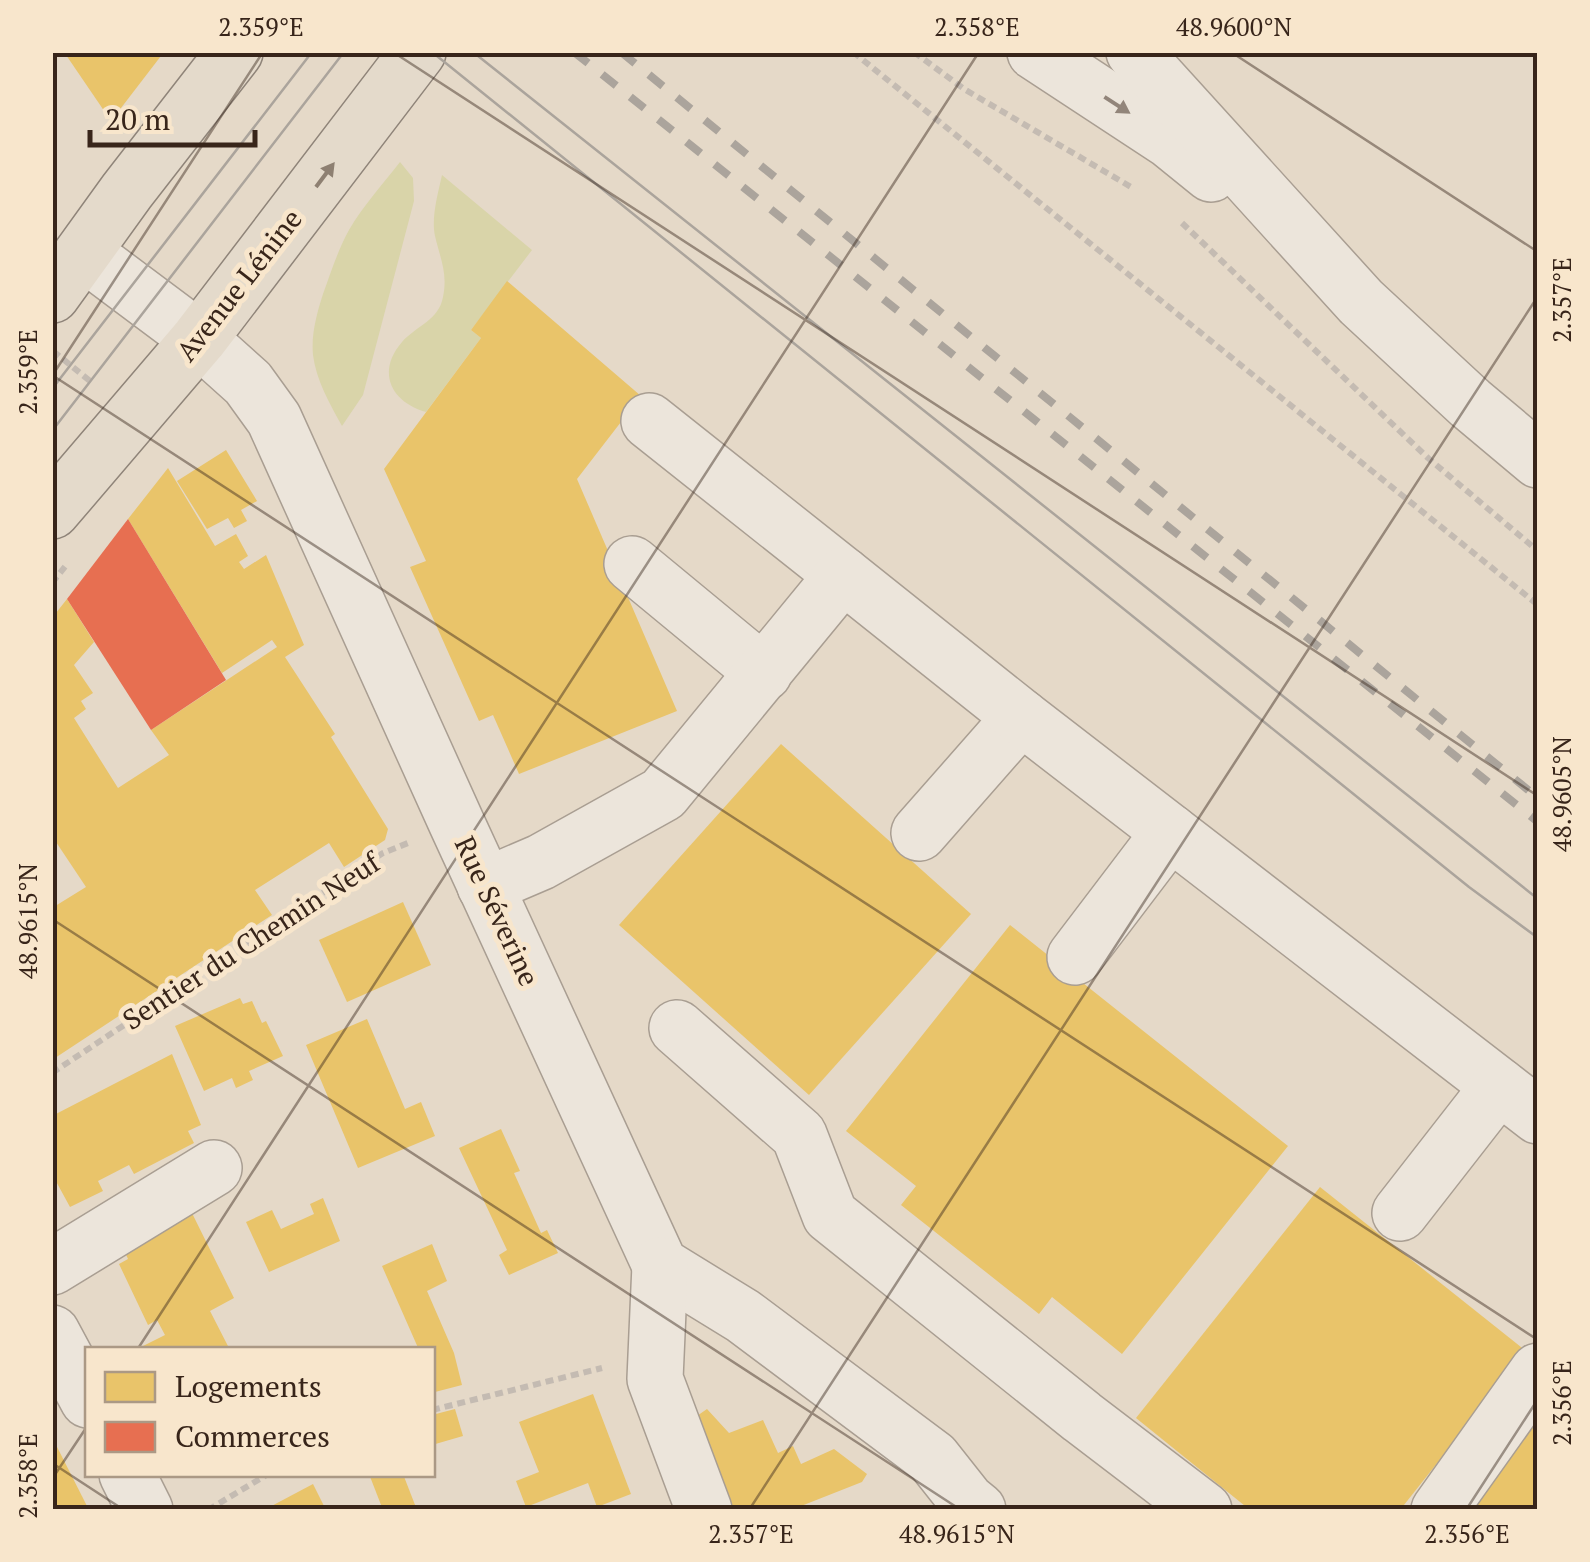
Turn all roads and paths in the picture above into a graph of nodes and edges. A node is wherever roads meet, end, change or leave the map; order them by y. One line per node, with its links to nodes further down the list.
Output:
1 (236, 52): 9 (main road)
2 (418, 52): 11 (main road, Avenue Lénine, one-way to 2)
3 (852, 52): 18 (path)
4 (914, 52): 7 (path)
5 (1034, 52): 10 (street, one-way to 10)
6 (1134, 52): 10 (street)
7 (1143, 195)
8 (1169, 214): 15 (path)
9 (68, 274): 11 (street, Rue Séverine)
10 (1340, 280): 13 (street)
11 (199, 339): 14 (main road, Avenue Lénine); 21 (street, Rue Séverine)
12 (649, 421): 17 (street)
13 (1538, 460)
14 (52, 511)
15 (1538, 551)
16 (632, 564): 19 (street)
17 (843, 576): 19 (street); 20 (street)
18 (1538, 605)
19 (764, 673): 24 (street)
20 (1020, 717): 22 (street); 23 (street)
21 (457, 824): 24 (street, Rue Séverine); 27 (path, Sentier du Chemin Neuf)
22 (919, 832)
23 (1170, 832): 25 (street); 28 (street)
24 (485, 886): 31 (street, Rue Séverine)
25 (1075, 956)
26 (677, 1028): 44 (street)
27 (52, 1073)
28 (1518, 1101): 30 (street)
29 (214, 1168): 32 (street)
30 (1400, 1213)
31 (660, 1265): 34 (street); 43 (street)
32 (52, 1267)
33 (52, 1333): 36 (street)
34 (656, 1355): 37 (path); 42 (street)
35 (1538, 1371): 45 (street)
36 (85, 1394)
37 (435, 1409)
38 (128, 1477): 40 (street)
39 (263, 1477): 41 (path)
40 (145, 1510)
41 (208, 1510)
42 (704, 1510)
43 (978, 1510)
44 (1204, 1510)
45 (1439, 1510)

